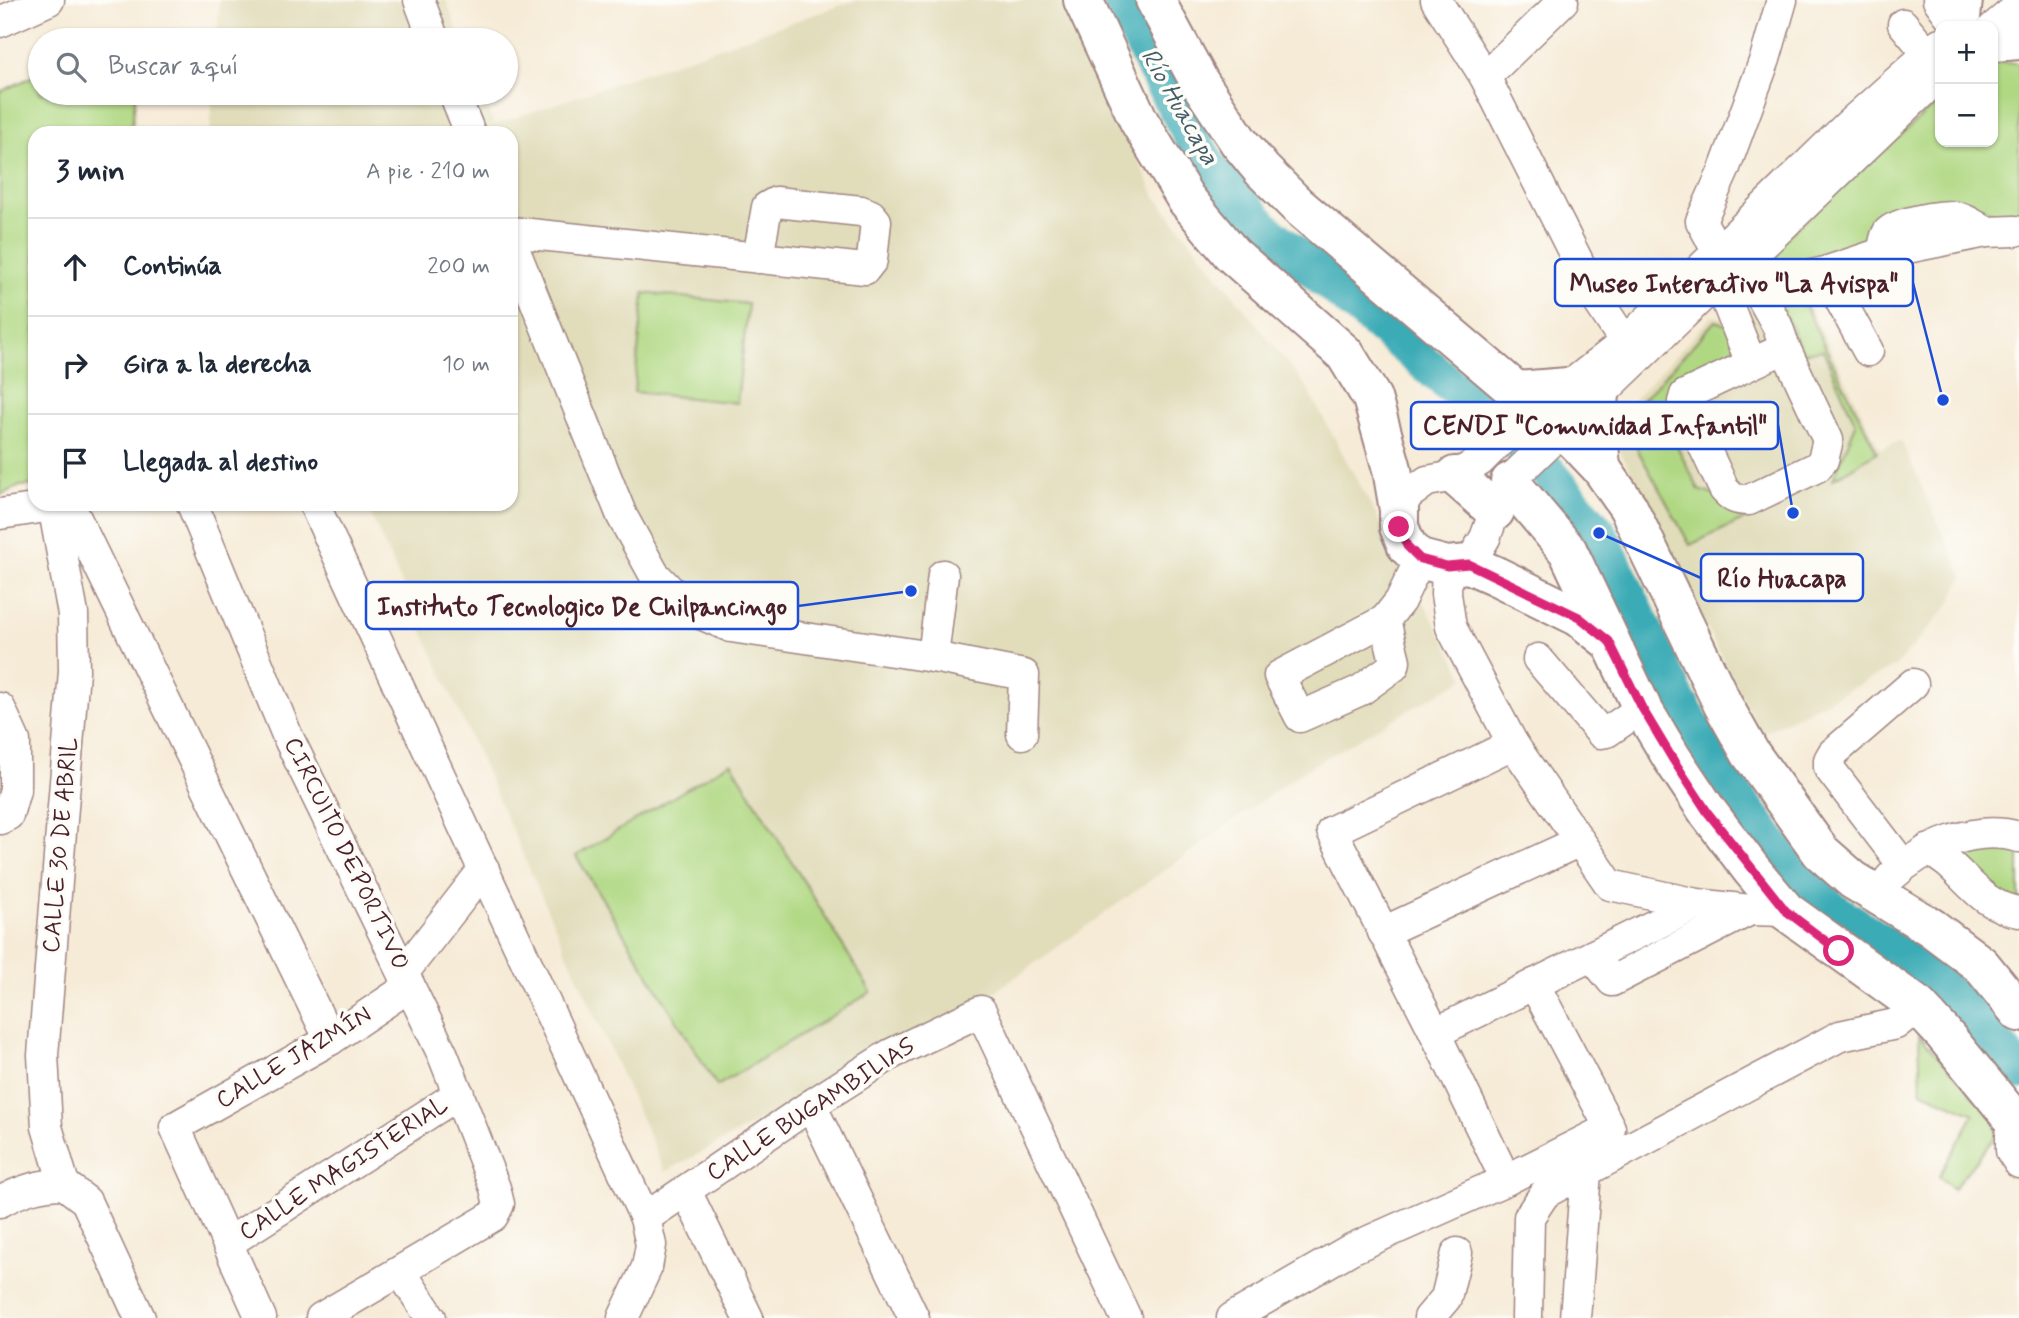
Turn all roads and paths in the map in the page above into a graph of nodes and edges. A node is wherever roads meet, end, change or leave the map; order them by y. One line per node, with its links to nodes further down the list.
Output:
1 (419, 0): 18 (street)
2 (1083, 0): 43 (main road)
3 (1155, 0): 39 (main road)
4 (1782, 0): 29 (street)
5 (1938, 0): 12 (street)
6 (1963, 0): 13 (main road)
7 (1986, 0): 14 (street)
8 (1439, 1): 24 (street)
9 (1563, 1): 24 (street)
10 (39, 2): 15 (street)
11 (2019, 6): 17 (street)
12 (1954, 21)
13 (1959, 21)
14 (1963, 21)
15 (0, 22)
16 (1903, 24): 21 (street)
17 (1998, 24)
18 (430, 28)
19 (2019, 40): 20 (main road)
20 (1998, 42)
21 (1935, 56)
22 (1935, 58): 29 (street)
23 (1935, 58): 34 (street)
24 (1485, 77): 35 (street)
25 (459, 105): 26 (street)
26 (467, 126)
27 (2015, 231): 32 (street)
28 (518, 233): 31 (street)
29 (1717, 250): 35 (street)
30 (518, 258): 53 (street)
31 (758, 258)
32 (1825, 272): 33 (street); 37 (street)
33 (1756, 287): 34 (street); 36 (street)
34 (1719, 289): 38 (street); 39 (street)
35 (1625, 342): 39 (street)
36 (1784, 344): 38 (street); 38 (street)
37 (1868, 351)
38 (1750, 359)
39 (1552, 408): 41 (street); 65 (main road)
40 (1455, 476): 41 (main road); 41 (street); 43 (street)
41 (1502, 480): 49 (street); 52 (main road)
42 (28, 510): 48 (street)
43 (1399, 510): 49 (main road)
44 (64, 511): 83 (street, CALLE 30 DE ABRIL)
45 (66, 511): 76 (street)
46 (195, 511): 71 (street, CIRCUITO DEPORTIVO)
47 (317, 511): 64 (street)
48 (0, 514)
49 (1445, 563): 51 (street); 52 (main road); 59 (street)
50 (943, 575): 53 (street)
51 (1385, 620)
52 (1609, 641): 57 (main road)
53 (933, 657): 58 (street)
54 (1538, 659): 57 (street)
55 (1913, 684): 63 (street)
56 (0, 708): 60 (street)
57 (1642, 708): 67 (main road)
58 (1022, 734)
59 (1513, 744): 62 (street); 69 (street)
60 (0, 819)
61 (2019, 837): 63 (street)
62 (1578, 842): 66 (street); 69 (street)
63 (1915, 858): 65 (street); 68 (street)
64 (484, 869): 71 (street, CALLE JAZMÍN); 86 (street)
65 (1880, 897): 74 (main road)
66 (1698, 904): 67 (street); 70 (street)
67 (1768, 911): 70 (street); 73 (main road)
68 (2019, 912)
69 (1383, 932): 75 (street)
70 (1592, 956): 72 (street)
71 (407, 979): 76 (street, CALLE JAZMÍN); 77 (street, CIRCUITO DEPORTIVO)
72 (1534, 984): 75 (street); 82 (street)
73 (1918, 1006): 79 (main road); 81 (street)
74 (2019, 1012)
75 (1435, 1033): 82 (street)
76 (330, 1040): 87 (street, CALLE JAZMÍN)
77 (459, 1094): 87 (street, CALLE MAGISTERIAL); 89 (street, CIRCUITO DEPORTIVO)
78 (811, 1105): 84 (street, CALLE BUGAMBILIAS); 96 (street); 97 (street, CALLE BUGAMBILIAS)
79 (2015, 1121): 80 (street)
80 (2019, 1163)
81 (1586, 1172): 100 (street); 101 (street)
82 (1506, 1180): 98 (street)
83 (64, 1184): 85 (street); 90 (street)
84 (687, 1191): 86 (street, CALLE BUGAMBILIAS); 95 (street)
85 (0, 1202)
86 (645, 1218): 94 (street)
87 (228, 1243): 91 (street)
88 (1457, 1253): 99 (street)
89 (401, 1272): 92 (street); 93 (street)
90 (140, 1318)
91 (261, 1318)
92 (321, 1318)
93 (431, 1318)
94 (623, 1318)
95 (748, 1318)
96 (914, 1318)
97 (1126, 1318)
98 (1231, 1318)
99 (1429, 1318)
100 (1527, 1318)
101 (1575, 1318)

